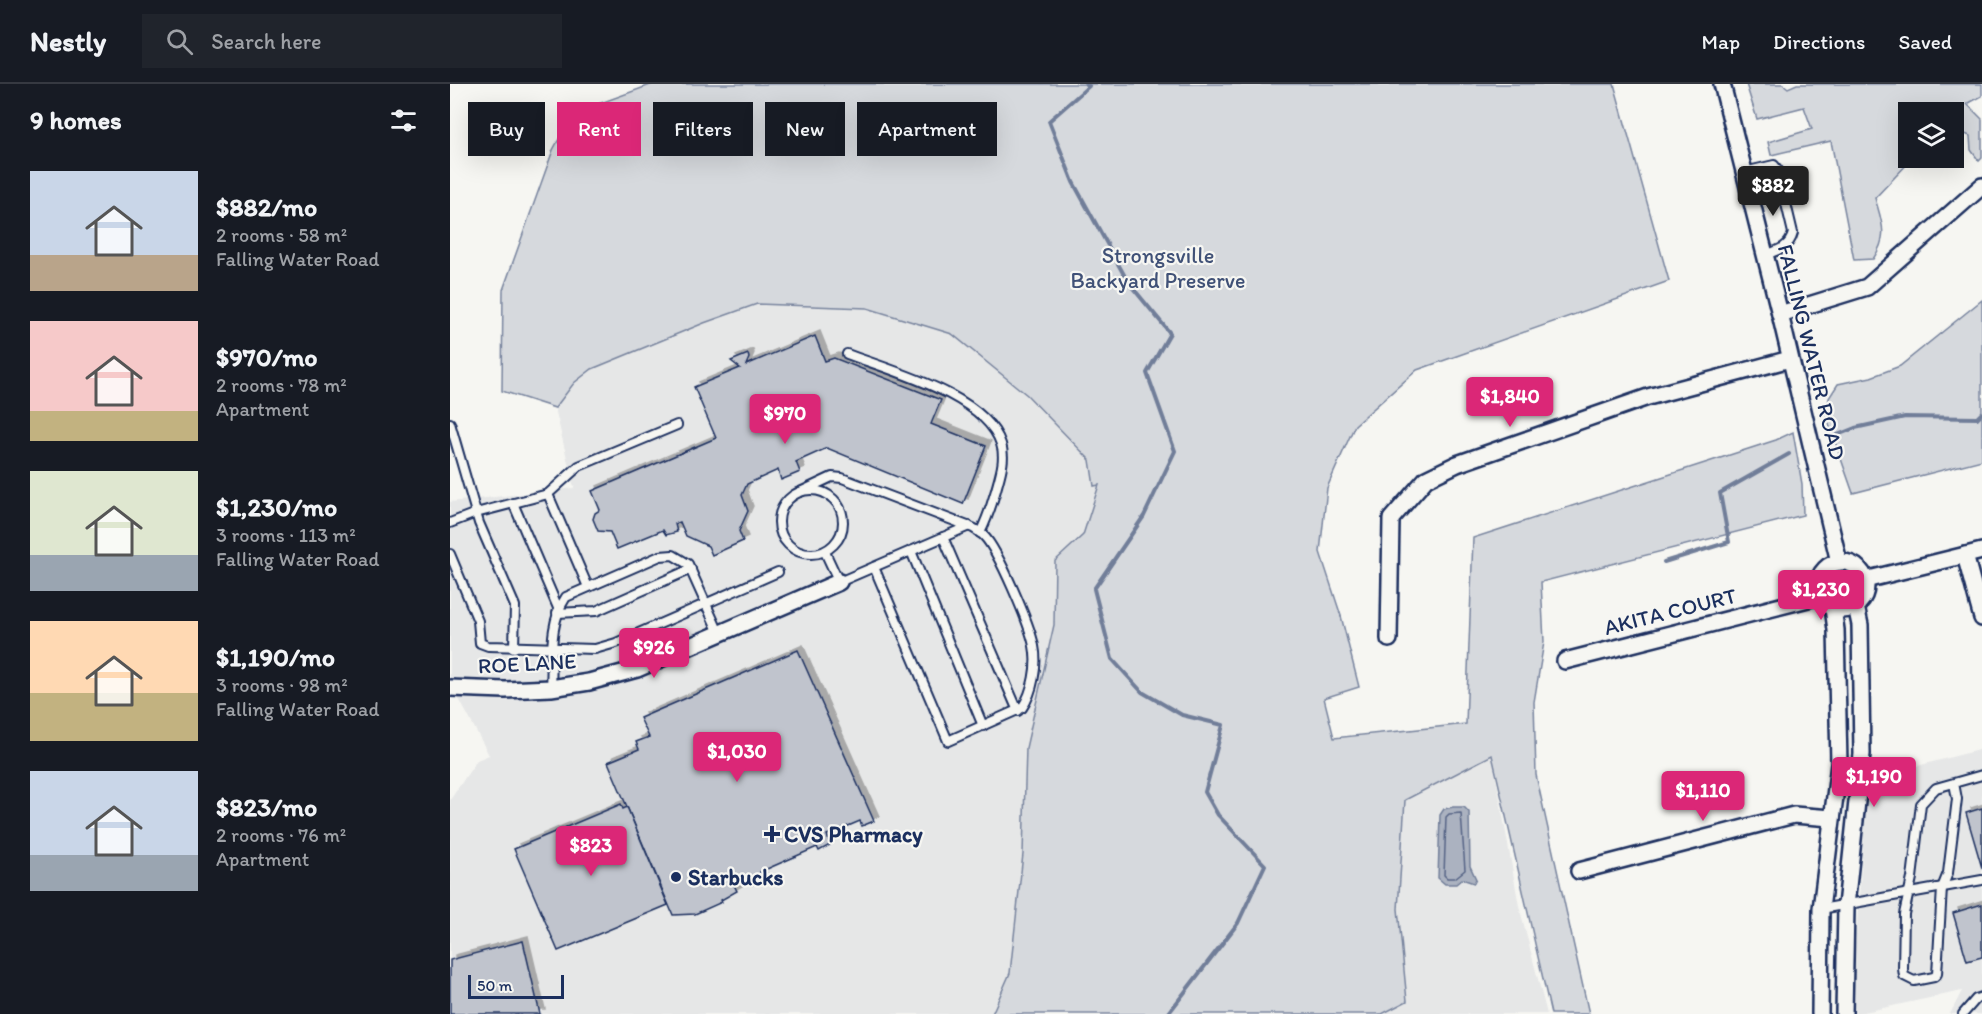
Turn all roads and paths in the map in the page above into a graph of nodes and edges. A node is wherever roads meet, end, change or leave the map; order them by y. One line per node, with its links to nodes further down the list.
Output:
1 (1722, 84): 2 (street, FALLING WATER ROAD)
2 (1744, 172): 4 (street, FALLING WATER ROAD); 4 (lane)
3 (1982, 186): 5 (street)
4 (1765, 255): 5 (street, FALLING WATER ROAD)
5 (1780, 314): 7 (street, FALLING WATER ROAD)
6 (847, 354): 16 (lane)
7 (1790, 359): 23 (street, FALLING WATER ROAD); 37 (street)
8 (450, 423): 13 (lane)
9 (677, 425): 11 (lane)
10 (800, 492): 15 (lane); 20 (lane); 20 (lane)
11 (548, 494): 12 (lane); 29 (lane)
12 (513, 503): 13 (lane); 34 (lane)
13 (476, 513): 14 (lane); 38 (lane)
14 (450, 523)
15 (969, 526): 16 (lane); 17 (lane)
16 (980, 533): 43 (lane)
17 (943, 537): 18 (lane); 43 (lane)
18 (911, 551): 24 (lane); 44 (lane)
19 (1982, 551): 22 (street)
20 (825, 552): 28 (lane)
21 (450, 554): 38 (lane)
22 (1965, 555): 27 (street); 35 (street)
23 (1839, 562): 27 (street); 30 (street)
24 (874, 567): 28 (lane); 44 (lane)
25 (691, 569): 29 (lane); 31 (lane); 34 (lane)
26 (778, 572): 31 (lane)
27 (1865, 580): 32 (street)
28 (839, 582): 36 (street, ROE LANE)
29 (588, 588): 34 (lane)
30 (1820, 596): 33 (street); 40 (street, AKITA COURT)
31 (706, 602): 36 (lane); 39 (lane)
32 (1856, 606): 33 (street); 52 (street)
33 (1833, 608): 47 (street)
34 (557, 611): 39 (lane)
35 (1982, 618)
36 (719, 633): 42 (street, ROE LANE)
37 (1389, 639)
38 (514, 648): 39 (lane)
39 (553, 649): 42 (lane)
40 (1565, 661)
41 (450, 688): 42 (street, ROE LANE)
42 (551, 688)
43 (1018, 711): 44 (lane)
44 (983, 726)
45 (1982, 775): 46 (lane)
46 (1954, 783): 50 (lane); 51 (lane)
47 (1831, 818): 48 (street); 53 (street)
48 (1579, 871)
49 (1982, 880): 50 (lane)
50 (1942, 888): 51 (lane); 51 (lane)
51 (1908, 894): 52 (lane)
52 (1846, 906): 53 (lane); 56 (street)
53 (1821, 909): 55 (street)
54 (1982, 997): 57 (lane)
55 (1820, 1014)
56 (1844, 1014)
57 (1963, 1014)

